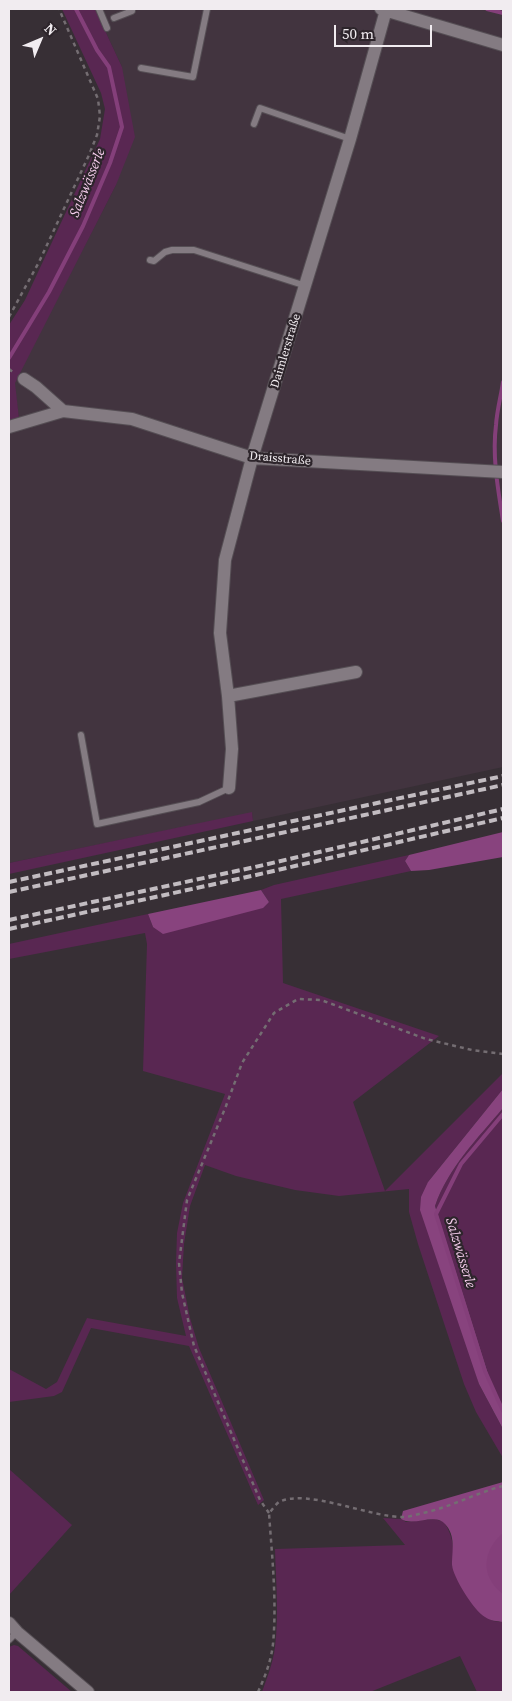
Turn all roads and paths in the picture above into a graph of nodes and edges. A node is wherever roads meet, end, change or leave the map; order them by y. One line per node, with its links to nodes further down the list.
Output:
1 (59, 9): 14 (path)
2 (99, 9): 7 (lane)
3 (132, 9): 6 (lane)
4 (206, 9): 9 (lane)
5 (384, 10): 8 (street); 11 (street, Daimlerstraße)
6 (114, 18)
7 (107, 28)
8 (503, 45)
9 (141, 68)
10 (254, 124): 11 (lane)
11 (350, 139): 13 (street, Daimlerstraße)
12 (150, 260): 13 (lane)
13 (306, 286): 18 (street, Daimlerstraße)
14 (9, 317)
15 (24, 379): 16 (street)
16 (63, 410): 17 (street, Draisstraße); 18 (street, Draisstraße)
17 (9, 427)
18 (252, 458): 19 (street, Draisstraße); 21 (street, Daimlerstraße)
19 (503, 472)
20 (356, 672): 21 (street)
21 (228, 696): 23 (street, Daimlerstraße)
22 (81, 735): 23 (lane)
23 (229, 788)
24 (503, 1054): 26 (path)
25 (503, 1486): 26 (path)
26 (269, 1513): 29 (path)
27 (12, 1632): 28 (street)
28 (88, 1692)
29 (258, 1692)

